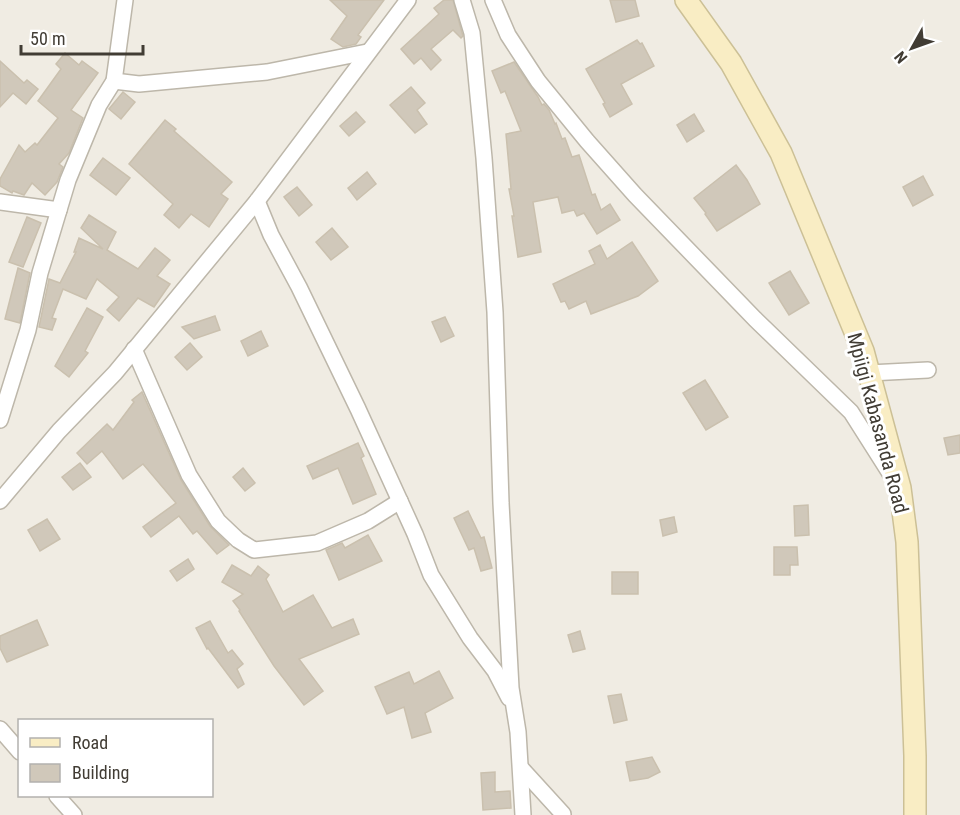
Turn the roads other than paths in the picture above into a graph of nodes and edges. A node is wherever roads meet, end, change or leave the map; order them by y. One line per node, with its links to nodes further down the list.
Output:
1 (125, 0): 7 (street)
2 (408, 0): 6 (street)
3 (462, 0): 18 (street)
4 (493, 0): 15 (street)
5 (686, 0): 13 (main road, Mpiigi Kabasanda Road)
6 (367, 52): 7 (street); 8 (street)
7 (114, 81): 10 (street)
8 (257, 201): 11 (street); 17 (street)
9 (0, 202): 10 (street)
10 (59, 210): 14 (street)
11 (134, 349): 16 (street); 17 (street)
12 (928, 370): 13 (street)
13 (869, 373): 15 (main road, Mpiigi Kabasanda Road)
14 (0, 420)
15 (900, 488): 26 (main road, Mpiigi Kabasanda Road)
16 (0, 501)
17 (400, 501): 18 (street)
18 (513, 706): 21 (street)
19 (0, 729): 20 (street)
20 (18, 750)
21 (521, 768): 23 (street); 25 (street)
22 (59, 797): 24 (street)
23 (563, 814)
24 (74, 815)
25 (523, 815)
26 (915, 815)

